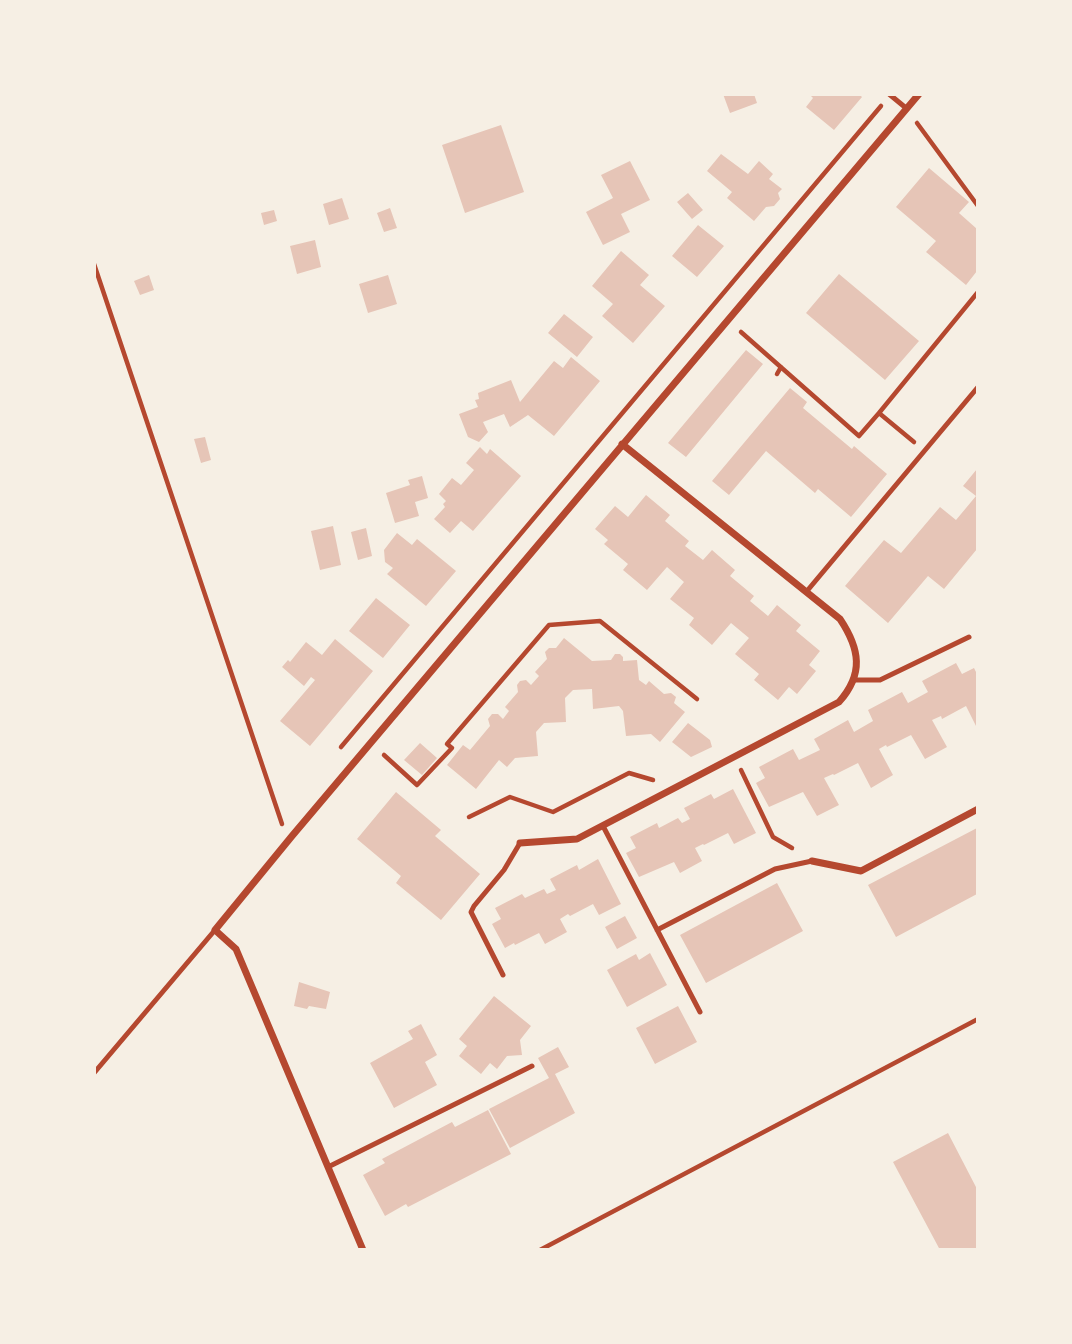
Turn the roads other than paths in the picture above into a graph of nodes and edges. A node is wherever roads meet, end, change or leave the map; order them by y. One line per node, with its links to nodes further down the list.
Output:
1 (919, 94): 3 (street)
2 (890, 95): 3 (lane)
3 (906, 108): 5 (street)
4 (978, 387): 6 (lane)
5 (622, 444): 6 (street); 13 (street)
6 (807, 591): 8 (street)
7 (969, 637): 8 (lane)
8 (854, 680): 10 (street)
9 (978, 809): 12 (street)
10 (603, 826): 11 (street); 14 (lane)
11 (520, 843): 15 (lane)
12 (812, 861): 14 (lane)
13 (215, 930): 18 (lane); 19 (street)
14 (657, 930): 16 (lane)
15 (503, 975)
16 (700, 1012)
17 (532, 1066): 19 (lane)
18 (94, 1073)
19 (328, 1167): 20 (street)
20 (363, 1250)

